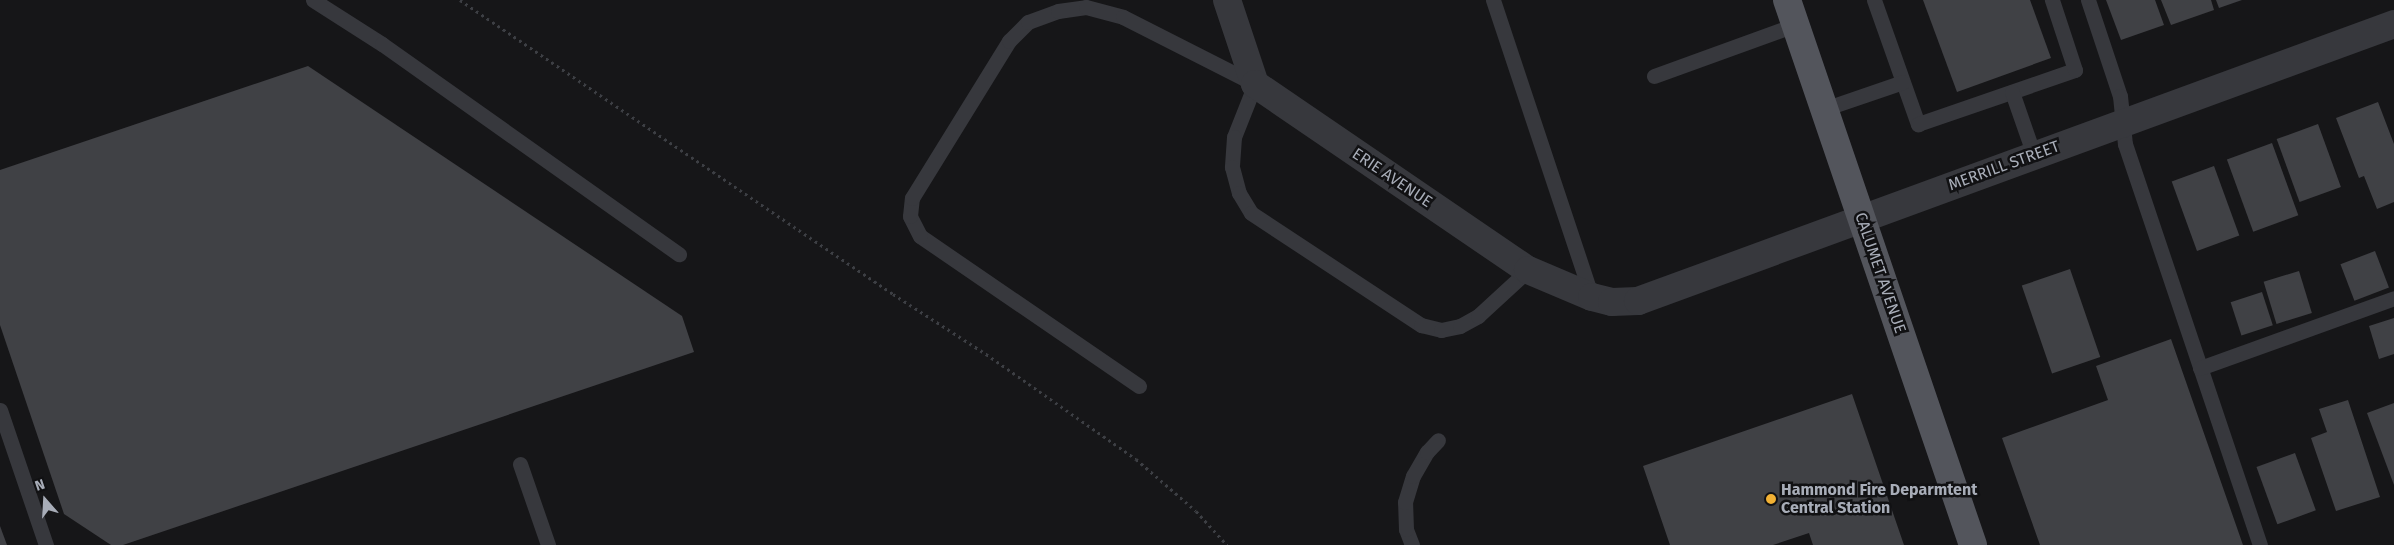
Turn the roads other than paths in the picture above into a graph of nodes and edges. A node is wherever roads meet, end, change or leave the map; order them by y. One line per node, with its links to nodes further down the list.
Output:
1 (313, 0): 17 (lane)
2 (1227, 0): 11 (street)
3 (1493, 0): 20 (lane)
4 (1874, 0): 10 (lane)
5 (2052, 0): 12 (lane)
6 (2088, 0): 14 (lane)
7 (1791, 13): 9 (lane); 13 (main road, CALUMET AVENUE)
8 (2394, 24): 14 (street, MERRILL STREET)
9 (1654, 76)
10 (1903, 82): 12 (lane); 13 (lane)
11 (1255, 84): 18 (street, ERIE AVENUE); 18 (lane); 22 (lane)
12 (2012, 92): 15 (lane)
13 (1824, 109): 16 (main road, CALUMET AVENUE)
14 (2122, 123): 15 (street, MERRILL STREET); 21 (lane)
15 (2034, 155): 16 (street, MERRILL STREET)
16 (1861, 218): 20 (street, MERRILL STREET); 29 (main road, CALUMET AVENUE)
17 (679, 254)
18 (1528, 270): 20 (street, ERIE AVENUE)
19 (2394, 298): 21 (lane)
20 (1602, 300)
21 (2200, 368): 30 (lane)
22 (1139, 386)
23 (0, 410): 26 (lane)
24 (1438, 440): 28 (lane)
25 (520, 464): 27 (lane)
26 (46, 545)
27 (548, 545)
28 (1412, 545)
29 (1973, 545)
30 (2260, 545)

